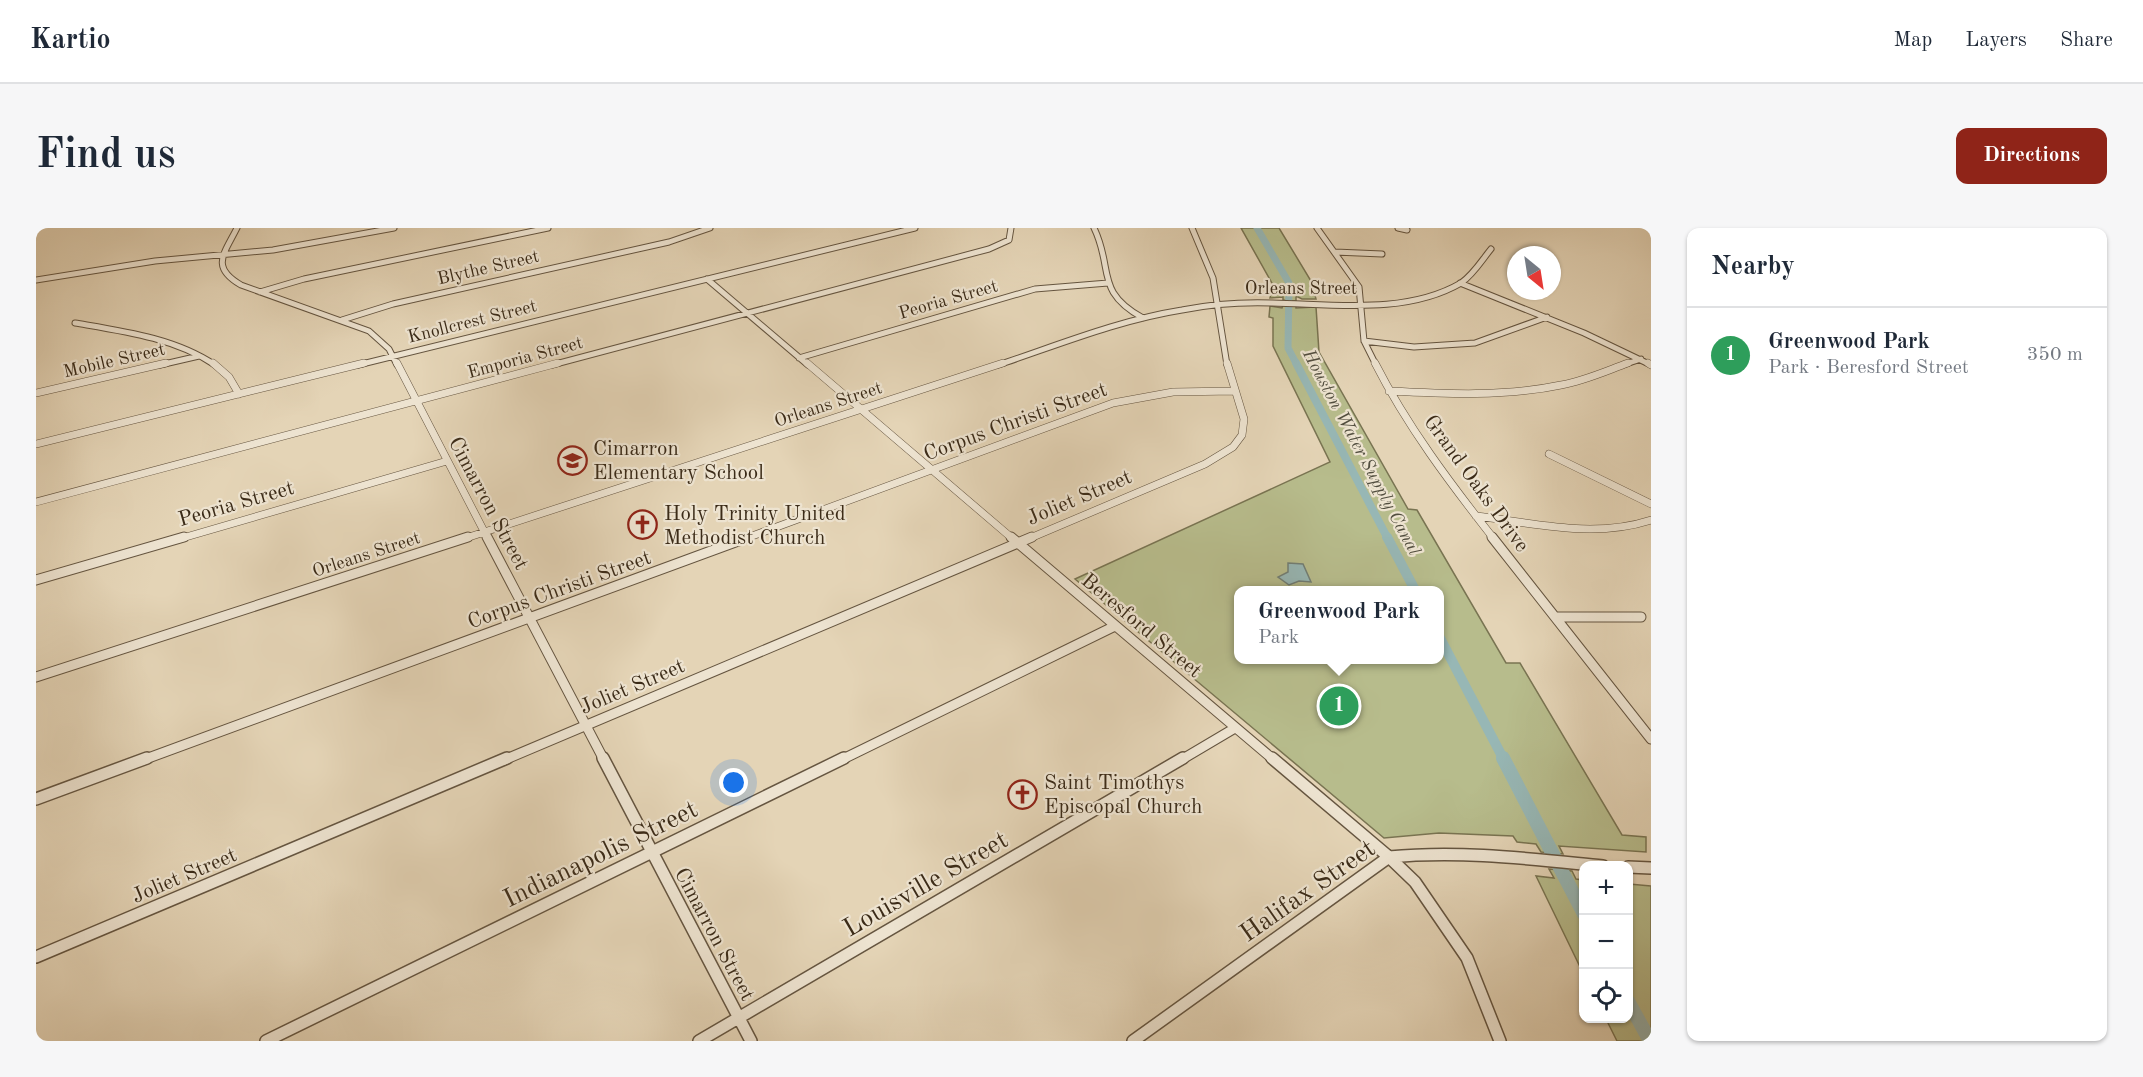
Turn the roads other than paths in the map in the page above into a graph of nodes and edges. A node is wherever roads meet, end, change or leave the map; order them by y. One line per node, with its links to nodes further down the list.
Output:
1 (237, 228): 15 (street)
2 (394, 228): 15 (street)
3 (548, 228): 20 (street)
4 (710, 228): 26 (street, Blythe Street)
5 (915, 228): 16 (street, Knollcrest Street)
6 (1011, 228): 23 (street, Emporia Street)
7 (1094, 228): 19 (street)
8 (1192, 228): 22 (street)
9 (1317, 228): 13 (street, Grand Oaks Drive)
10 (1398, 228): 11 (street)
11 (1407, 230)
12 (1491, 249): 18 (street, Orleans Street)
13 (1335, 252): 14 (street); 21 (street, Grand Oaks Drive)
14 (1382, 254)
15 (225, 255): 17 (street); 20 (street, Cimarron Street)
16 (707, 279): 23 (street, Beresford Street); 30 (street, Knollcrest Street)
17 (36, 280)
18 (1460, 283): 21 (street, Orleans Street); 24 (street)
19 (1108, 284): 25 (street); 31 (street, Peoria Street)
20 (260, 292): 26 (street, Cimarron Street)
21 (1361, 304): 22 (street, Orleans Street); 28 (street, Grand Oaks Drive)
22 (1217, 305): 25 (street, Orleans Street); 34 (street)
23 (748, 314): 31 (street, Beresford Street); 38 (street, Emporia Street)
24 (1547, 317): 28 (street); 32 (street)
25 (1143, 318): 39 (street, Orleans Street)
26 (342, 320): 30 (street, Cimarron Street)
27 (75, 323): 29 (street)
28 (1364, 341): 35 (street, Grand Oaks Drive)
29 (199, 356): 36 (street, Mobile Street); 37 (street)
30 (392, 356): 37 (street, Knollcrest Street); 38 (street, Cimarron Street)
31 (799, 358): 39 (street, Beresford Street)
32 (1641, 359): 33 (street); 35 (street)
33 (1651, 365)
34 (1234, 391): 43 (street, Corpus Christi Street); 49 (street, Joliet Street)
35 (1389, 391): 46 (street, Grand Oaks Drive)
36 (36, 393)
37 (239, 394): 40 (street, Knollcrest Street)
38 (416, 401): 42 (street, Cimarron Street); 44 (street, Emporia Street)
39 (861, 410): 43 (street, Beresford Street); 48 (street, Orleans Street)
40 (36, 444)
41 (1549, 454): 45 (street)
42 (447, 461): 48 (street, Cimarron Street); 50 (street, Peoria Street)
43 (932, 470): 49 (street, Beresford Street); 53 (street, Corpus Christi Street)
44 (36, 502)
45 (1651, 504)
46 (1476, 516): 47 (street); 51 (street, Grand Oaks Drive)
47 (1651, 520)
48 (483, 532): 53 (street, Cimarron Street); 55 (street, Orleans Street)
49 (1017, 542): 54 (street, Beresford Street); 56 (street, Joliet Street)
50 (36, 580)
51 (1555, 616): 52 (street); 58 (street, Grand Oaks Drive)
52 (1641, 617)
53 (530, 619): 56 (street, Cimarron Street); 60 (street, Corpus Christi Street)
54 (1115, 626): 57 (street, Beresford Street); 61 (street, Indianapolis Street)
55 (36, 677)
56 (586, 725): 61 (street, Cimarron Street); 66 (street, Joliet Street)
57 (1235, 728): 62 (street, Beresford Street); 67 (street, Louisville Street)
58 (1648, 730): 59 (street, Grand Oaks Drive)
59 (1651, 739)
60 (36, 799)
61 (652, 853): 67 (street, Cimarron Street); 68 (street, Indianapolis Street)
62 (1389, 857): 63 (street, Halifax Street); 71 (street, Halifax Street); 72 (street, Beresford Street)
63 (1579, 863)
64 (1633, 867): 65 (street)
65 (1651, 868)
66 (36, 957)
67 (739, 1018): 69 (street, Louisville Street); 70 (street, Cimarron Street)
68 (266, 1041)
69 (699, 1041)
70 (751, 1041)
71 (1133, 1041)
72 (1500, 1041)

